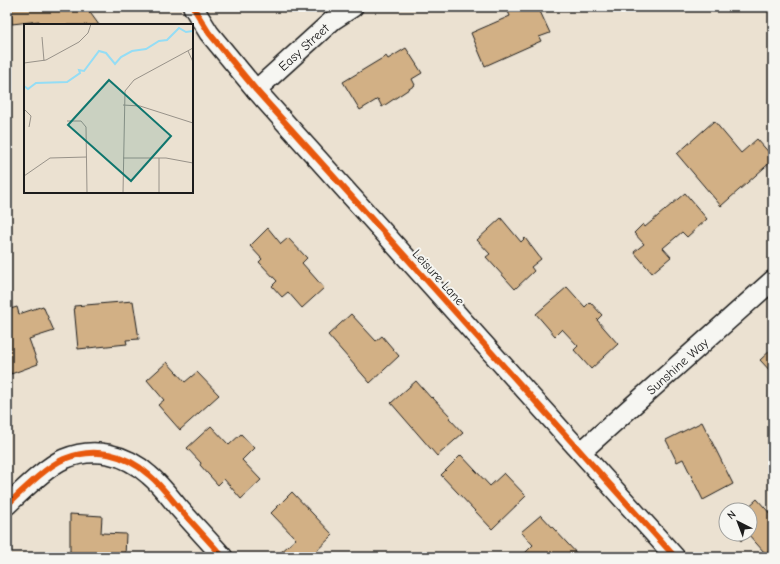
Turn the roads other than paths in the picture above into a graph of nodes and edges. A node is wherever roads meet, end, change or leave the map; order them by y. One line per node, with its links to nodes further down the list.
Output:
1 (193, 7): 3 (street, Leisure Lane)
2 (353, 7): 3 (street, Easy Street)
3 (256, 90): 5 (street, Leisure Lane)
4 (773, 280): 5 (street, Sunshine Way)
5 (581, 452): 8 (street, Leisure Lane)
6 (7, 504): 7 (street)
7 (223, 557)
8 (675, 557)

